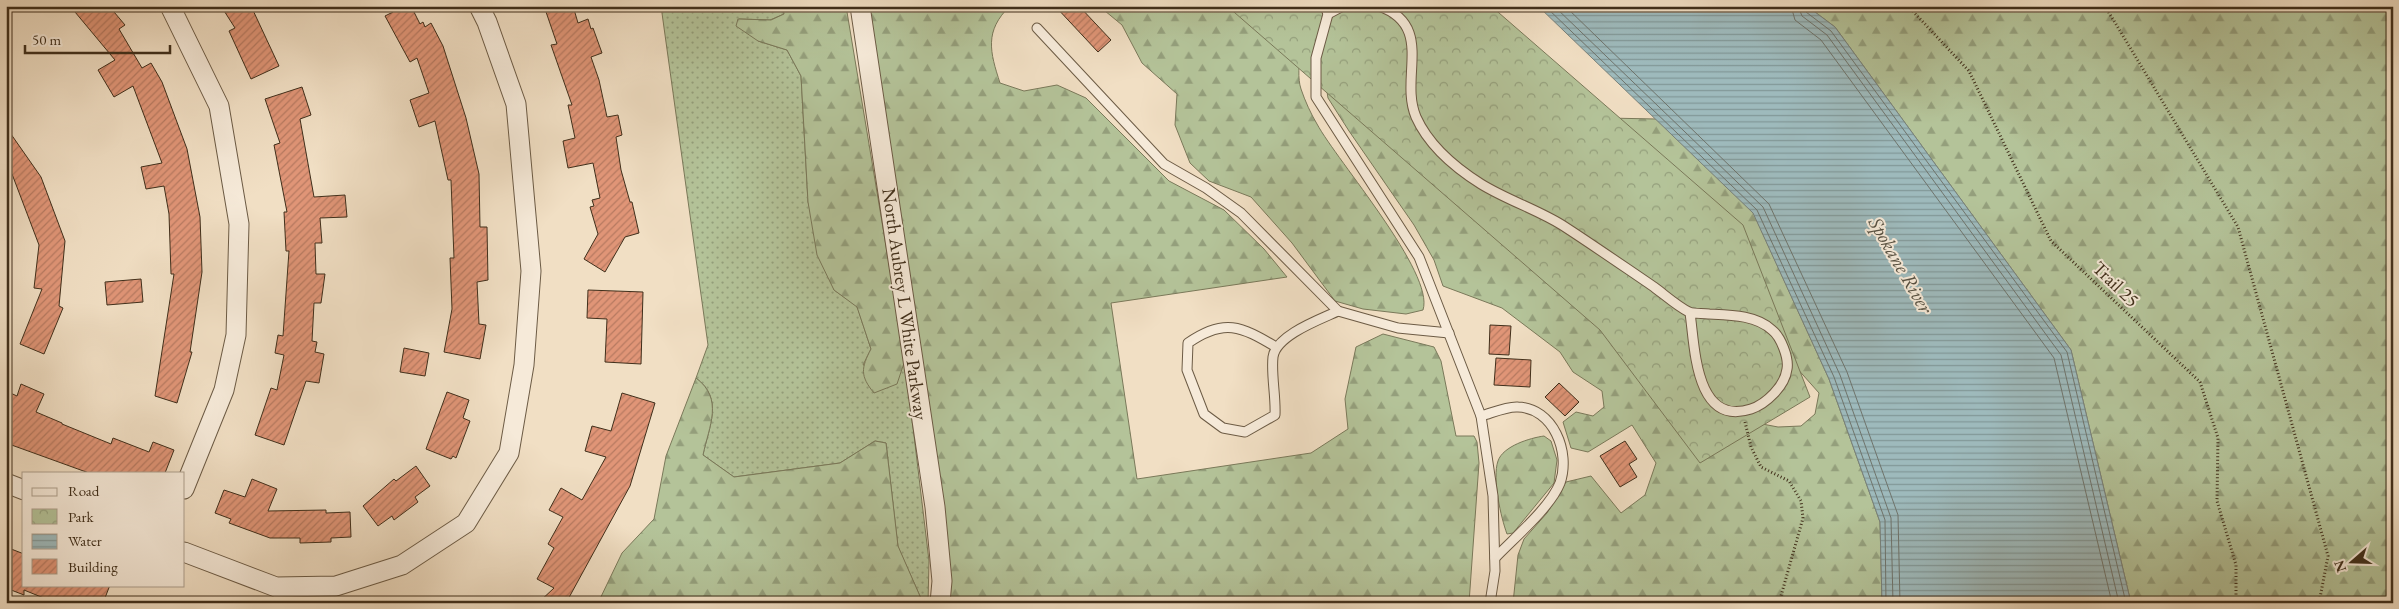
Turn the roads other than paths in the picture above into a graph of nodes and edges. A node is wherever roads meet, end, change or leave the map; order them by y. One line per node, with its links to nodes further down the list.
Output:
1 (170, 6): 14 (street)
2 (479, 6): 16 (street)
3 (860, 6): 18 (street, North Aubrey L White Parkway)
4 (1343, 6): 6 (lane)
5 (1380, 6): 9 (lane)
6 (1327, 10): 10 (lane)
7 (1037, 28): 8 (lane)
8 (1338, 311): 10 (lane); 11 (lane)
9 (1690, 313): 9 (lane)
10 (1449, 333): 12 (lane)
11 (1276, 347): 11 (lane)
12 (1481, 416): 17 (lane); 17 (lane)
13 (6, 483): 15 (street)
14 (185, 488)
15 (22, 489)
16 (185, 552)
17 (1495, 558): 19 (lane)
18 (940, 603)
19 (1490, 603)

